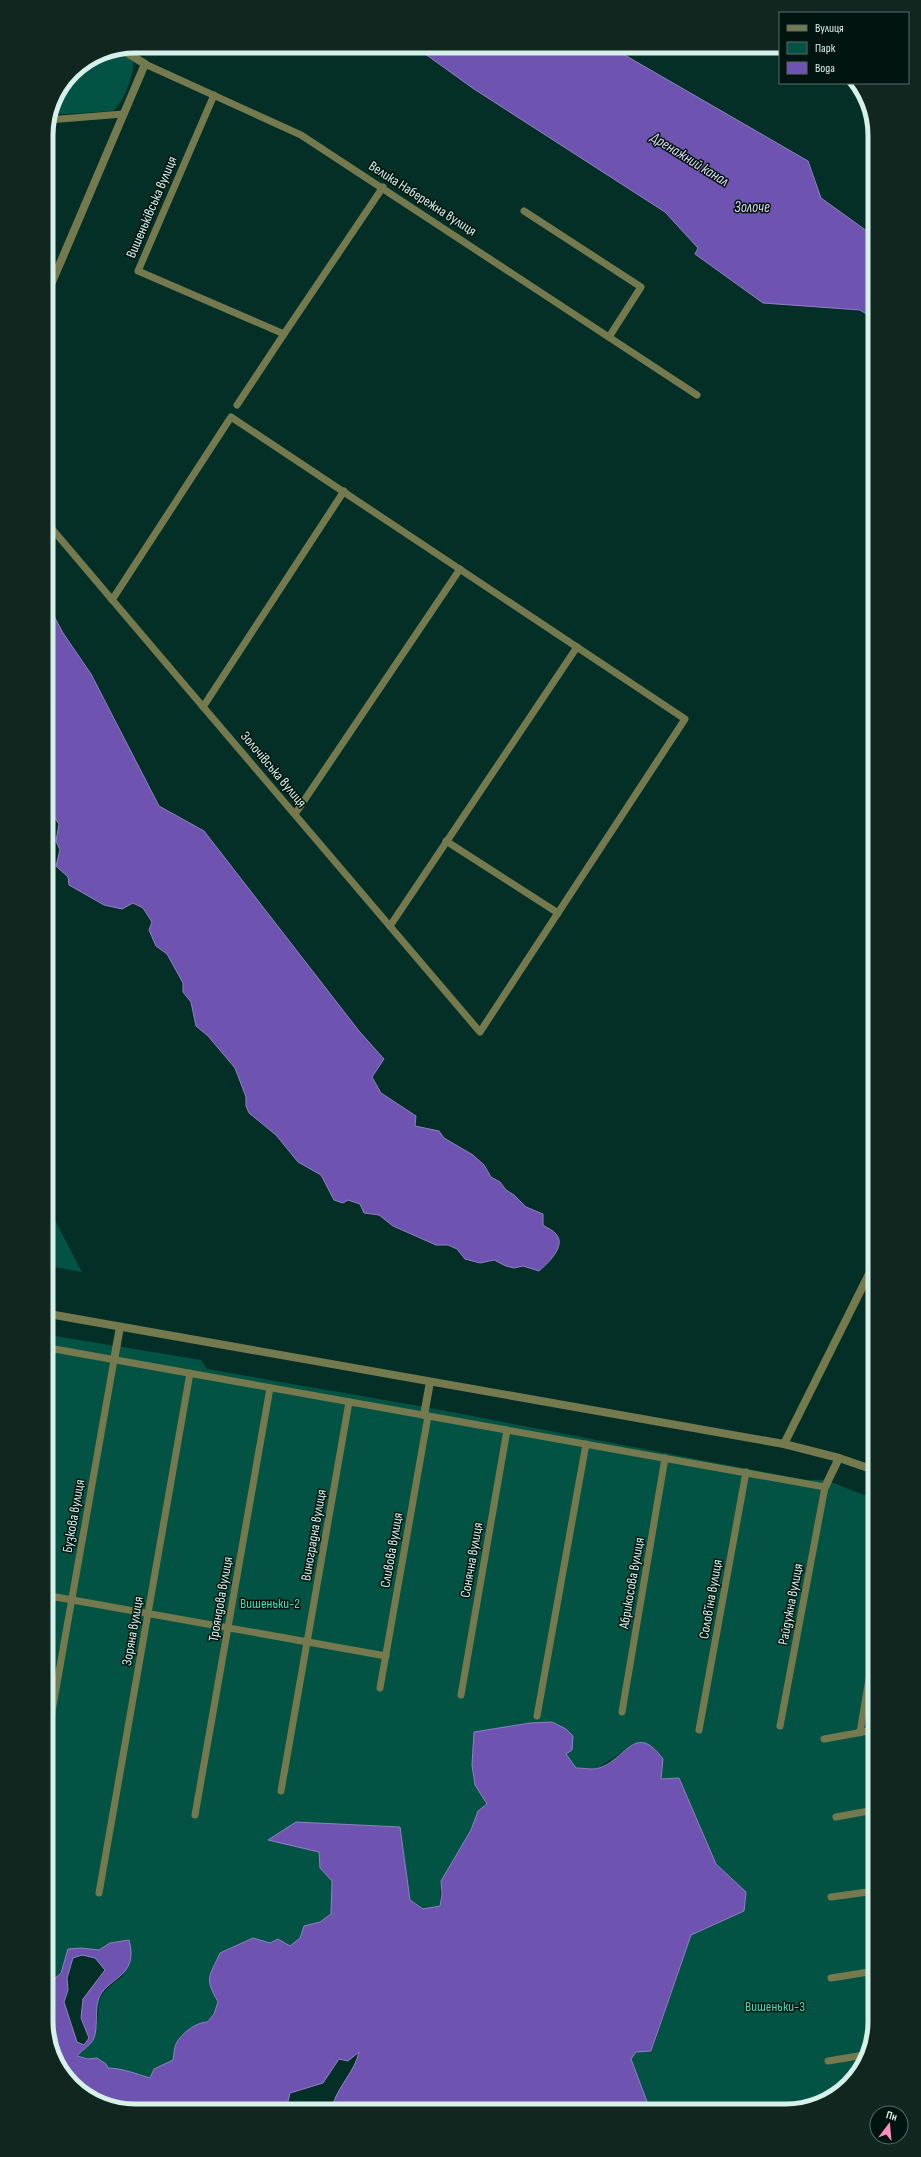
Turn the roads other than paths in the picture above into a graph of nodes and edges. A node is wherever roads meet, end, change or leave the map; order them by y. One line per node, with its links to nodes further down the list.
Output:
1 (128, 54): 2 (street, Велика Набережна вулиця)
2 (145, 64): 3 (street, Велика Набережна вулиця); 4 (street)
3 (214, 95): 6 (street, Велика Набережна вулиця); 9 (street, Вишеньківська вулиця)
4 (123, 114): 5 (street); 8 (street)
5 (55, 119)
6 (383, 187): 9 (street); 10 (street, Велика Набережна вулиця)
7 (524, 211): 10 (street)
8 (53, 280)
9 (284, 334): 12 (street)
10 (609, 336): 11 (street, Велика Набережна вулиця)
11 (697, 395)
12 (237, 405)
13 (344, 491): 15 (street); 16 (street); 18 (street)
14 (53, 530): 16 (street, Золочівська вулиця)
15 (460, 569): 17 (street); 19 (street)
16 (112, 600): 18 (street, Золочівська вулиця)
17 (576, 647): 20 (street); 21 (street)
18 (203, 707): 19 (street, Золочівська вулиця)
19 (295, 814): 22 (street, Золочівська вулиця)
20 (446, 841): 21 (street); 22 (street)
21 (558, 913): 22 (street, Золочівська вулиця)
22 (390, 926)
23 (868, 1276): 35 (street)
24 (53, 1315): 25 (street)
25 (120, 1327): 27 (street); 29 (street)
26 (53, 1349): 27 (street)
27 (114, 1360): 28 (street); 42 (street, Бузкова вулиця)
28 (190, 1373): 30 (street); 43 (street, Зоряна вулиця)
29 (430, 1382): 32 (street); 35 (street)
30 (270, 1388): 31 (street); 44 (street, Трояндова вулиця)
31 (349, 1402): 32 (street); 45 (street, Виноградна вулиця)
32 (426, 1415): 33 (street); 46 (street, Сливова вулиця)
33 (507, 1430): 34 (street); 49 (street, Сонячна вулиця)
34 (586, 1444): 36 (street); 52 (street)
35 (784, 1444): 37 (street)
36 (665, 1458): 39 (street); 51 (street, Абрикосова вулиця)
37 (840, 1458): 38 (street); 40 (street)
38 (868, 1468)
39 (746, 1472): 40 (street); 54 (street, Соловʼїна вулиця)
40 (825, 1486): 53 (street, Райдужна вулиця)
41 (53, 1597): 42 (street)
42 (72, 1600): 43 (street); 50 (street, Бузкова вулиця)
43 (148, 1613): 44 (street); 63 (street, Зоряна вулиця)
44 (228, 1627): 45 (street); 60 (street, Трояндова вулиця)
45 (307, 1642): 46 (street); 58 (street, Виноградна вулиця)
46 (386, 1656): 48 (street, Сливова вулиця)
47 (868, 1685): 56 (street)
48 (380, 1688)
49 (460, 1695)
50 (53, 1707)
51 (622, 1712)
52 (537, 1716)
53 (780, 1726)
54 (699, 1730)
55 (868, 1731): 56 (street)
56 (860, 1732): 57 (street)
57 (824, 1739)
58 (281, 1791)
59 (868, 1811): 61 (street)
60 (195, 1815)
61 (836, 1816)
62 (868, 1892): 64 (street)
63 (99, 1893)
64 (831, 1898)
65 (868, 1972): 66 (street)
66 (831, 1978)
67 (861, 2055): 68 (street)
68 (828, 2060)

